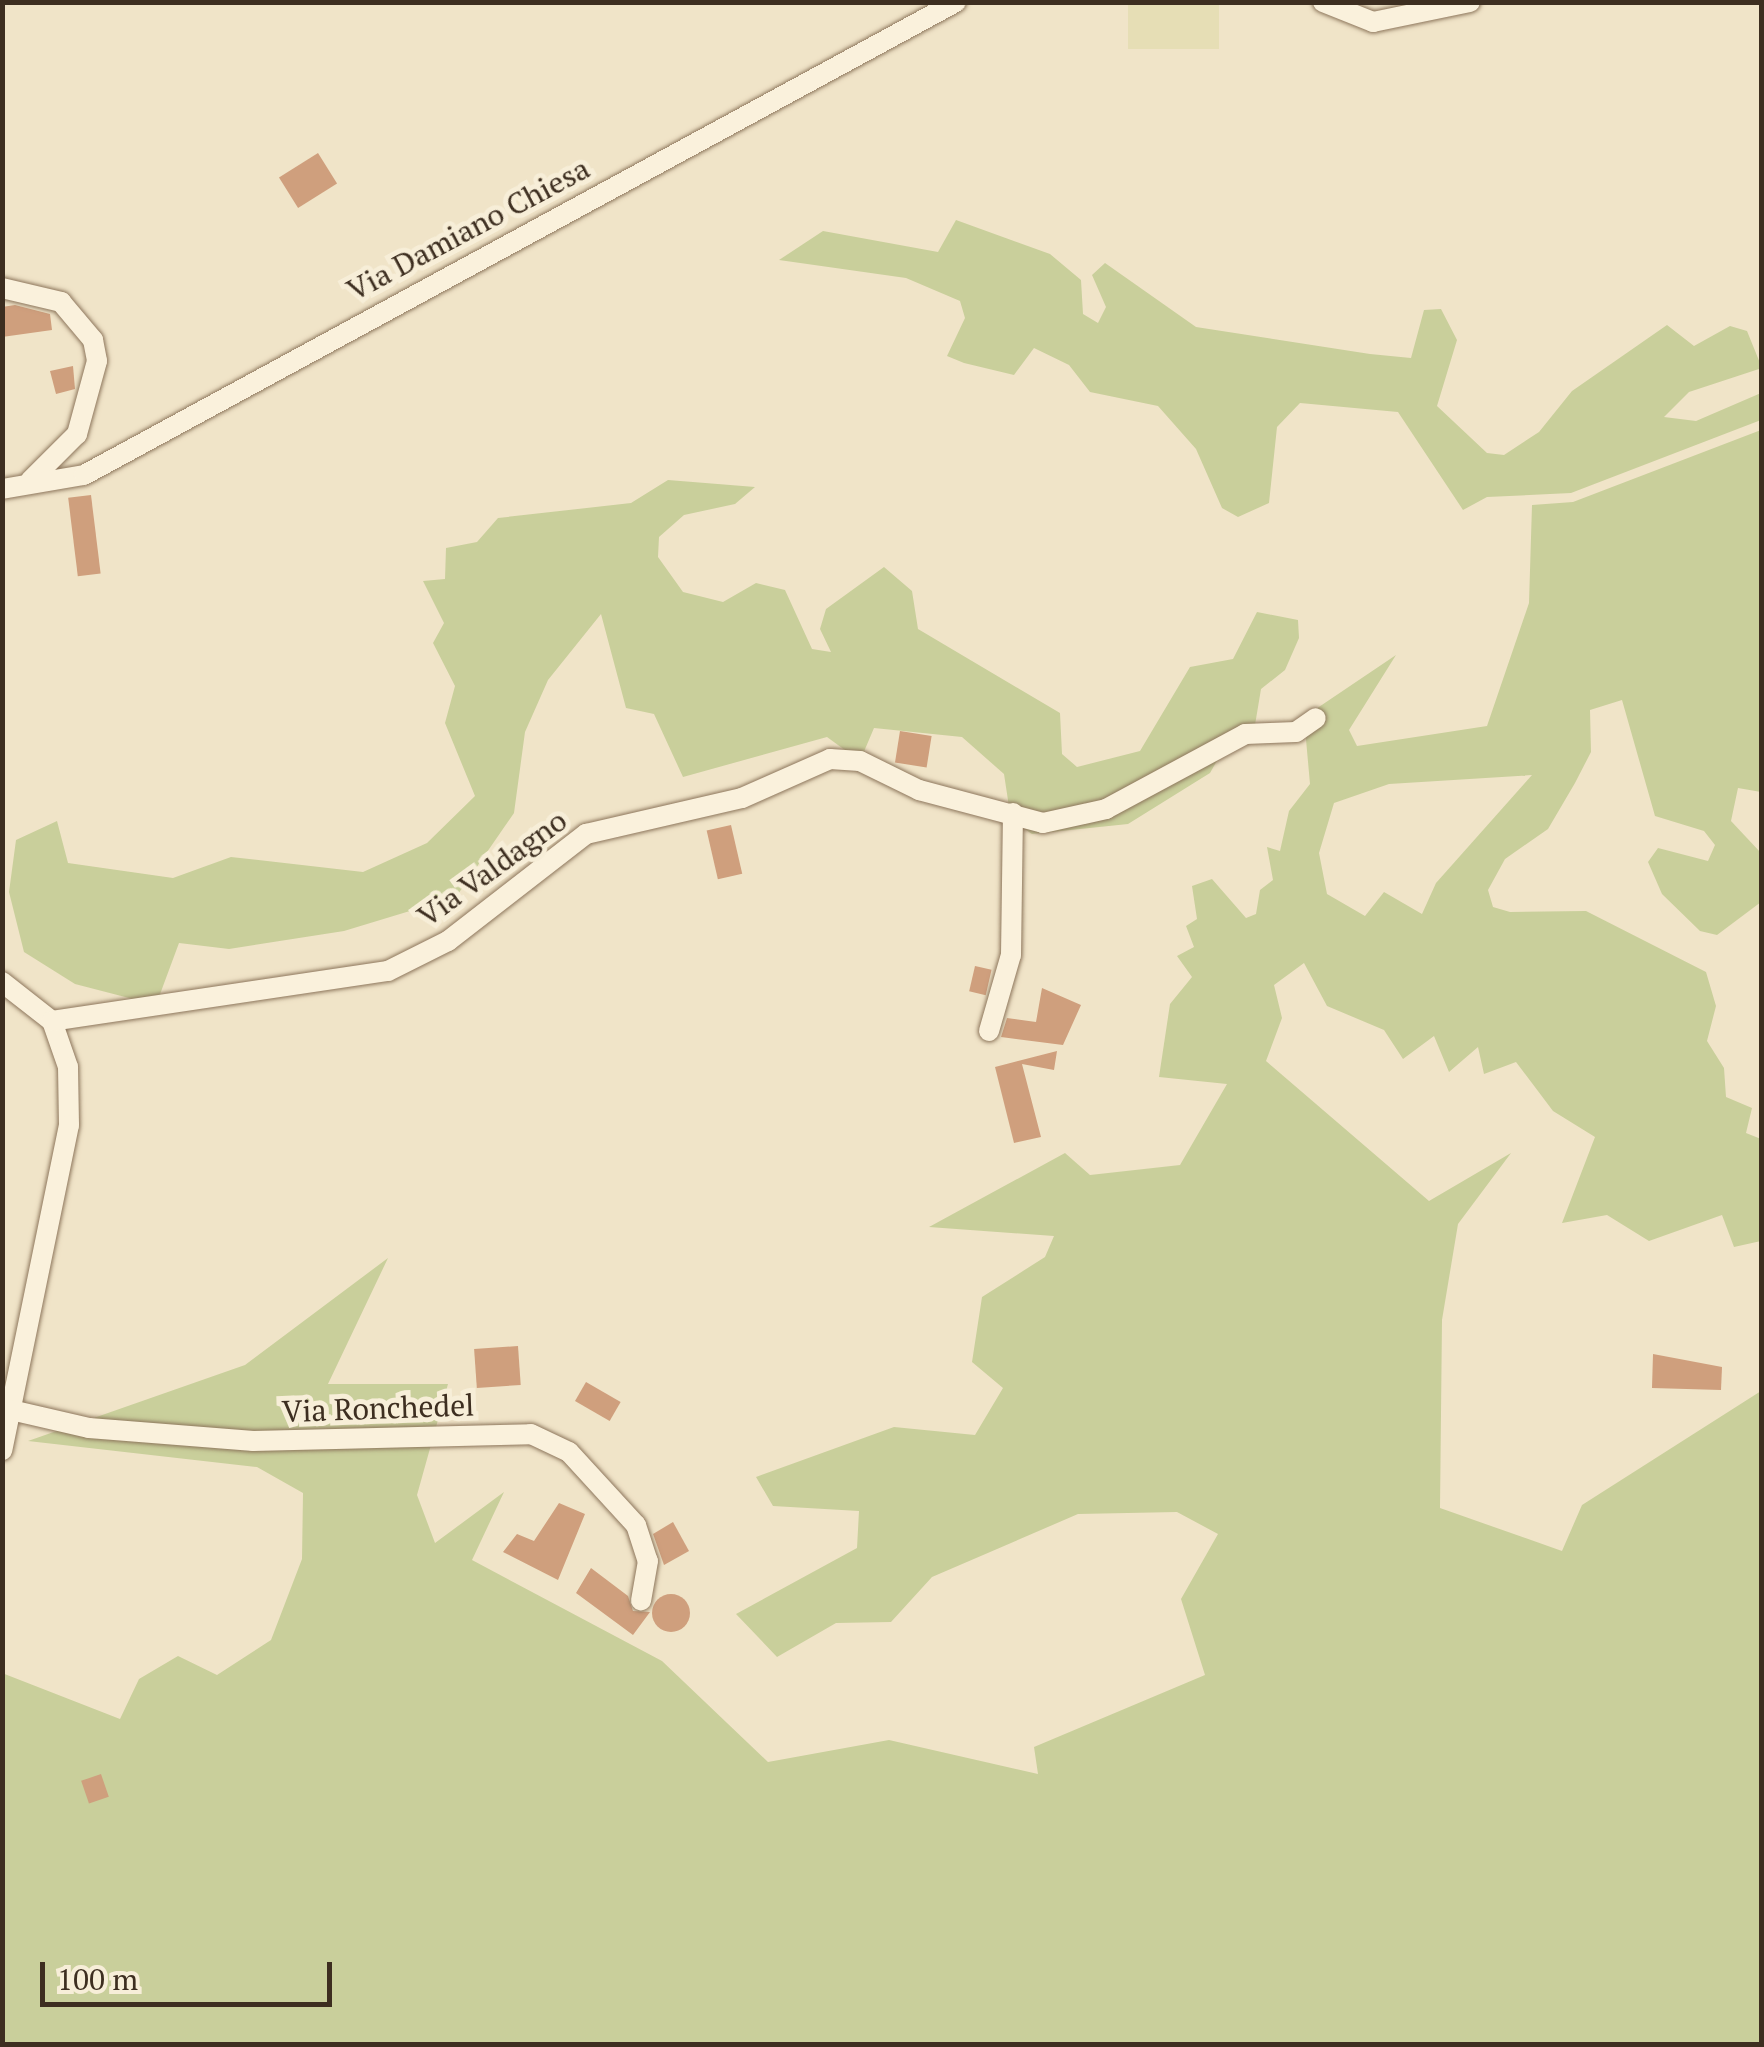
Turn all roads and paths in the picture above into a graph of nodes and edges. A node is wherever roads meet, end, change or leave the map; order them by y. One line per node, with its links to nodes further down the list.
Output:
1 (956, 2): 5 (street, Via Damiano Chiesa)
2 (1470, 2): 3 (street)
3 (1332, 8)
4 (2, 288): 5 (street)
5 (25, 485): 6 (street, Via Damiano Chiesa)
6 (2, 489)
7 (1316, 718): 8 (street, Via Valdagno)
8 (1012, 812): 10 (street, Via Valdagno); 11 (street)
9 (2, 982): 10 (street)
10 (52, 1021): 12 (street)
11 (988, 1032)
12 (11, 1410): 13 (street); 14 (street, Via Ronchedel)
13 (2, 1450)
14 (641, 1600)

